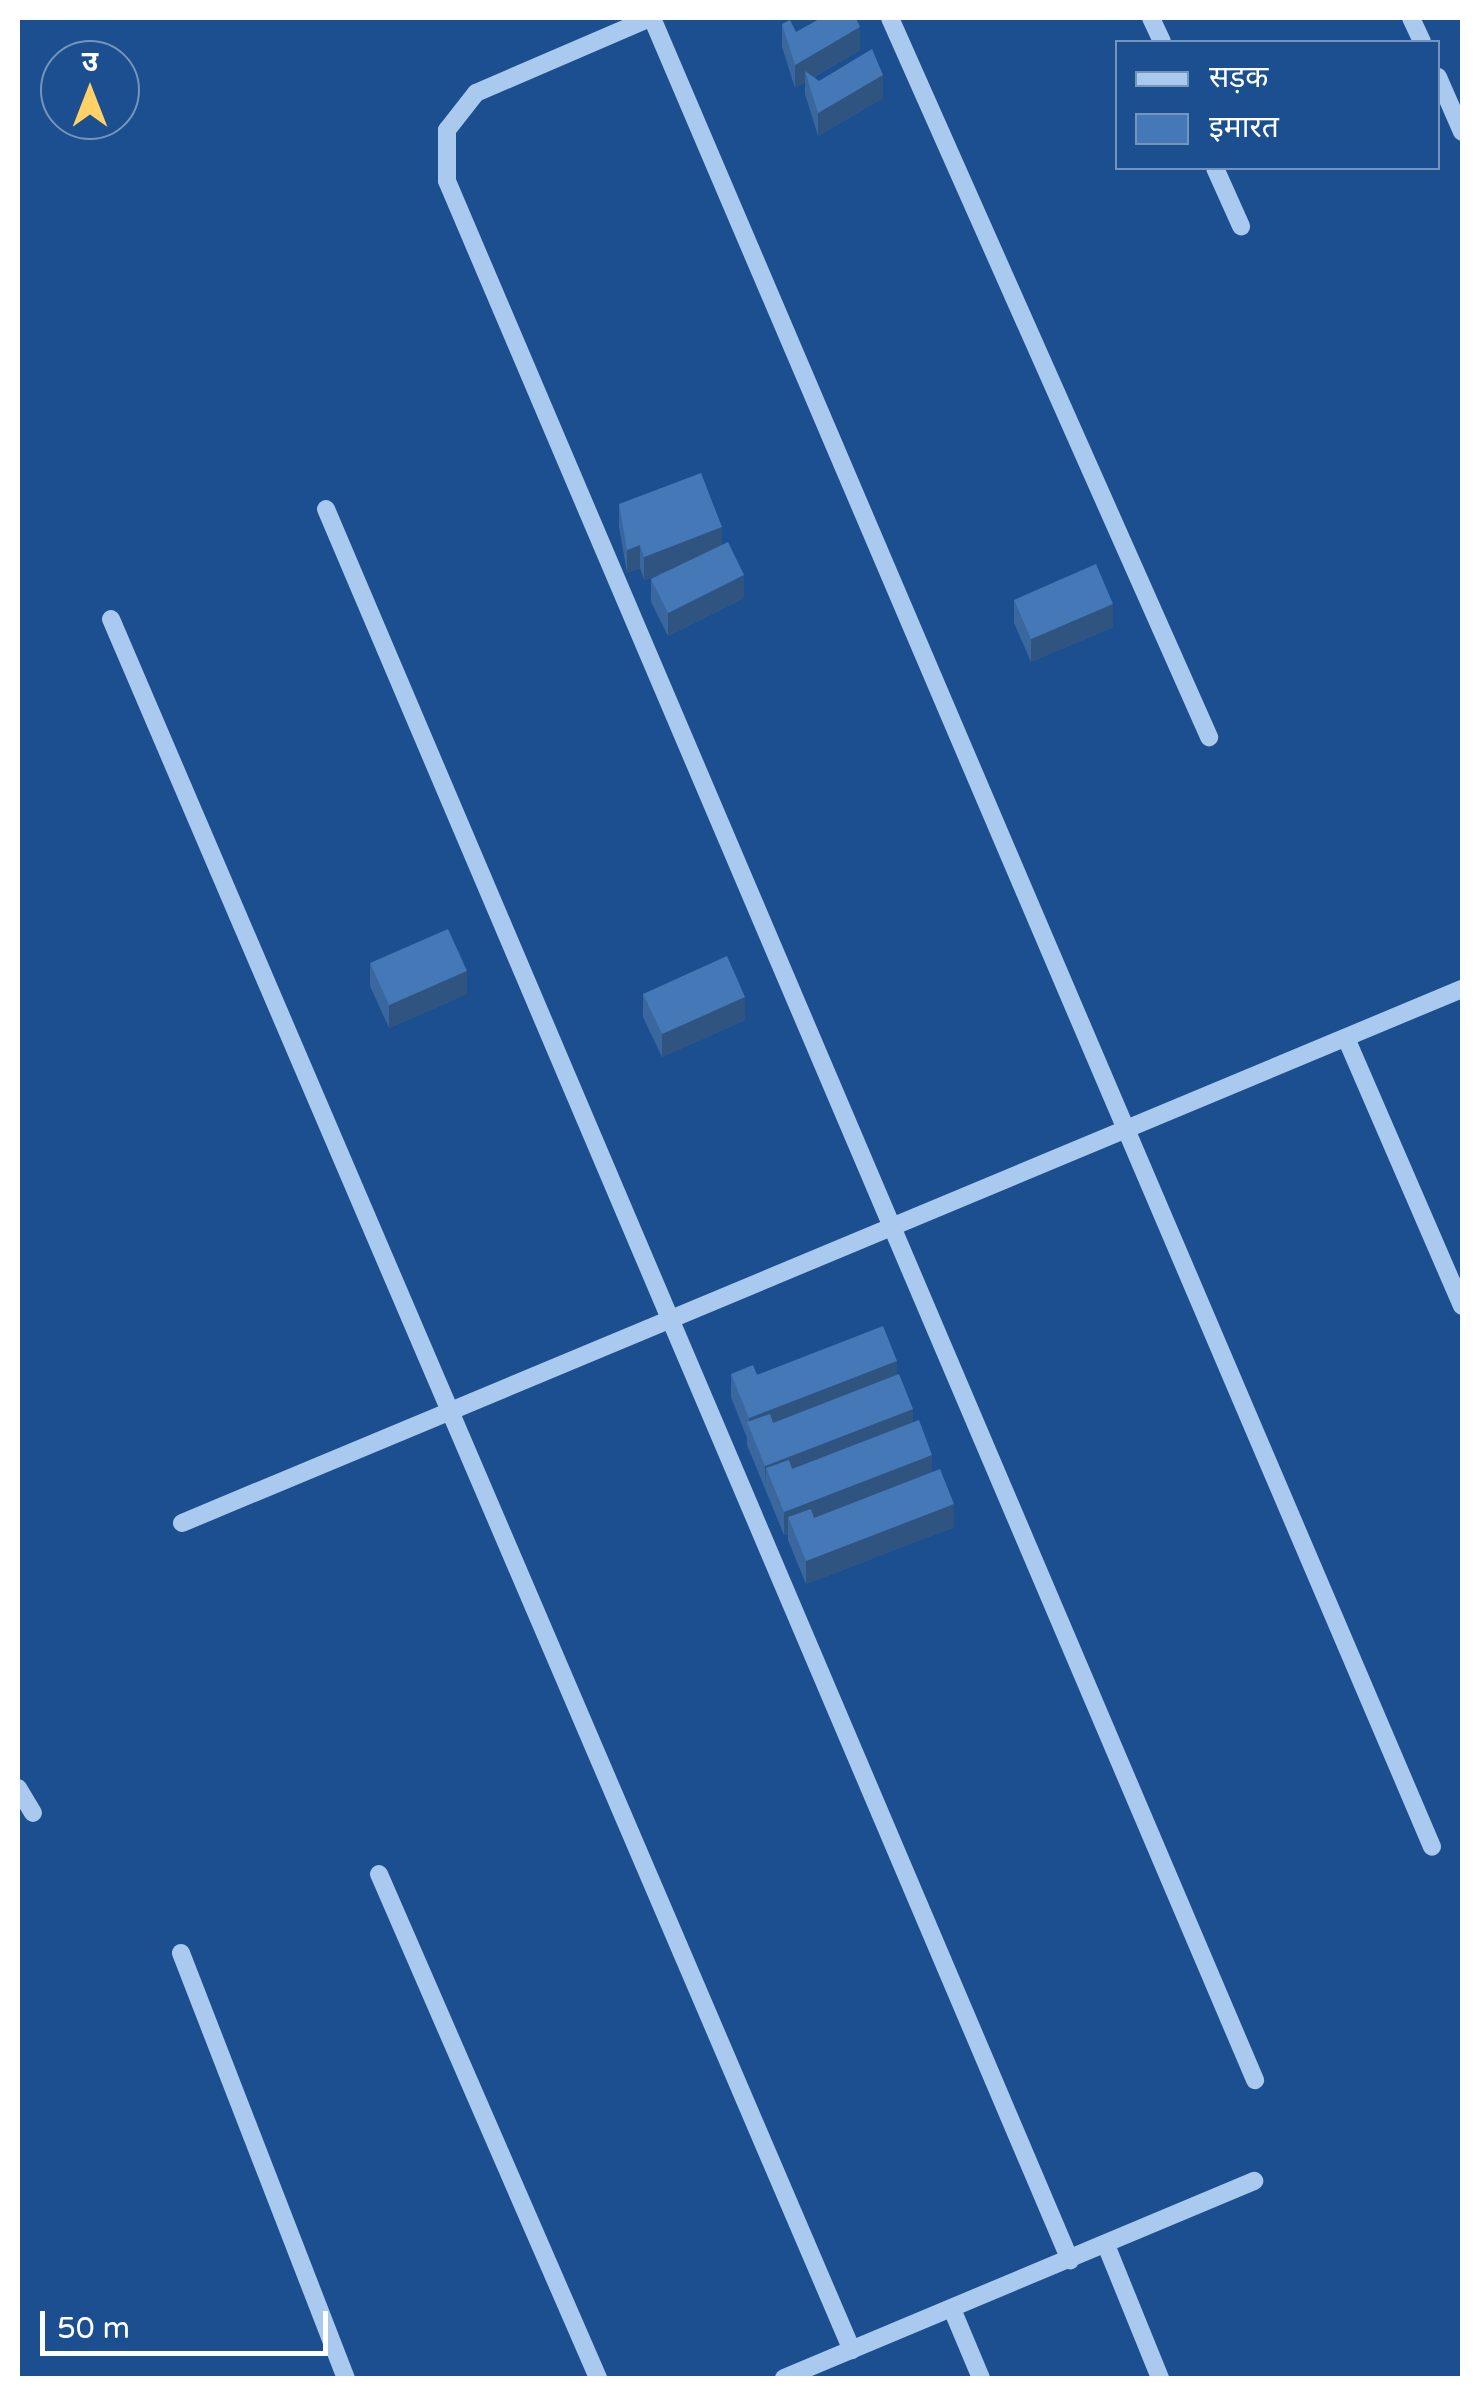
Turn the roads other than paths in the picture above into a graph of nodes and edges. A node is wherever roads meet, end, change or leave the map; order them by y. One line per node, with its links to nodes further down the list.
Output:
1 (651, 18): 12 (street); 13 (street)
2 (890, 18): 9 (street)
3 (1440, 82): 4 (street)
4 (1462, 132)
5 (1217, 170): 6 (street)
6 (1241, 226)
7 (326, 509): 15 (street)
8 (111, 619): 16 (street)
9 (1209, 737)
10 (1462, 990): 11 (street)
11 (1346, 1038): 12 (street); 14 (street)
12 (1124, 1130): 13 (street); 20 (street)
13 (896, 1225): 15 (street); 23 (street)
14 (1462, 1306)
15 (672, 1319): 16 (street); 26 (street)
16 (448, 1412): 17 (street); 28 (street)
17 (182, 1523)
18 (18, 1788): 19 (street)
19 (33, 1813)
20 (1432, 1847)
21 (380, 1874): 30 (street)
22 (181, 1953): 29 (street)
23 (1255, 2080)
24 (1254, 2181): 25 (street)
25 (1106, 2246): 26 (street); 33 (street)
26 (1070, 2260): 27 (street)
27 (952, 2309): 28 (street); 32 (street)
28 (852, 2350): 31 (street)
29 (346, 2378)
30 (598, 2378)
31 (784, 2378)
32 (980, 2378)
33 (1160, 2378)

